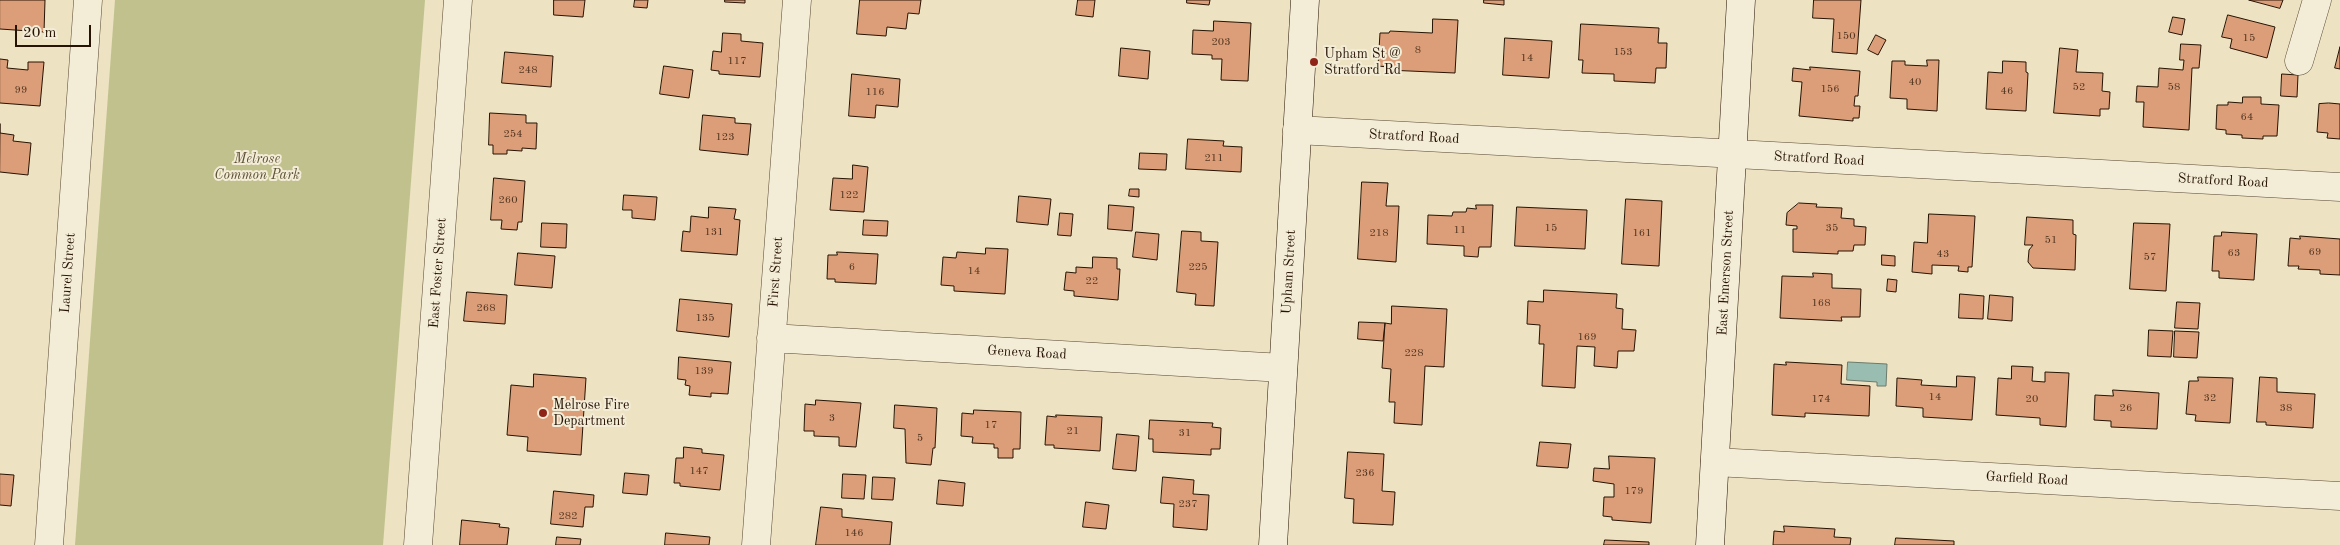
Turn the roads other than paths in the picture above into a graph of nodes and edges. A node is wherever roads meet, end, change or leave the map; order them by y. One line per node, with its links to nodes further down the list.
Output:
1 (88, 0): 15 (street, Laurel Street)
2 (458, 0): 16 (street, East Foster Street)
3 (797, 0): 11 (street, First Street)
4 (1305, 0): 8 (street, Upham Street)
5 (1741, 0): 9 (street, East Emerson Street)
6 (2317, 0): 7 (street)
7 (2299, 61)
8 (1297, 130): 9 (street, Stratford Road); 12 (street, Upham Street)
9 (1733, 154): 10 (street, Stratford Road); 13 (street, East Emerson Street)
10 (2340, 187)
11 (772, 338): 12 (street, Geneva Road); 17 (street, First Street)
12 (1283, 368): 18 (street, Upham Street)
13 (1715, 462): 14 (street, Garfield Road); 19 (street, East Emerson Street)
14 (2340, 496)
15 (48, 545)
16 (418, 545)
17 (756, 545)
18 (1273, 545)
19 (1710, 545)

